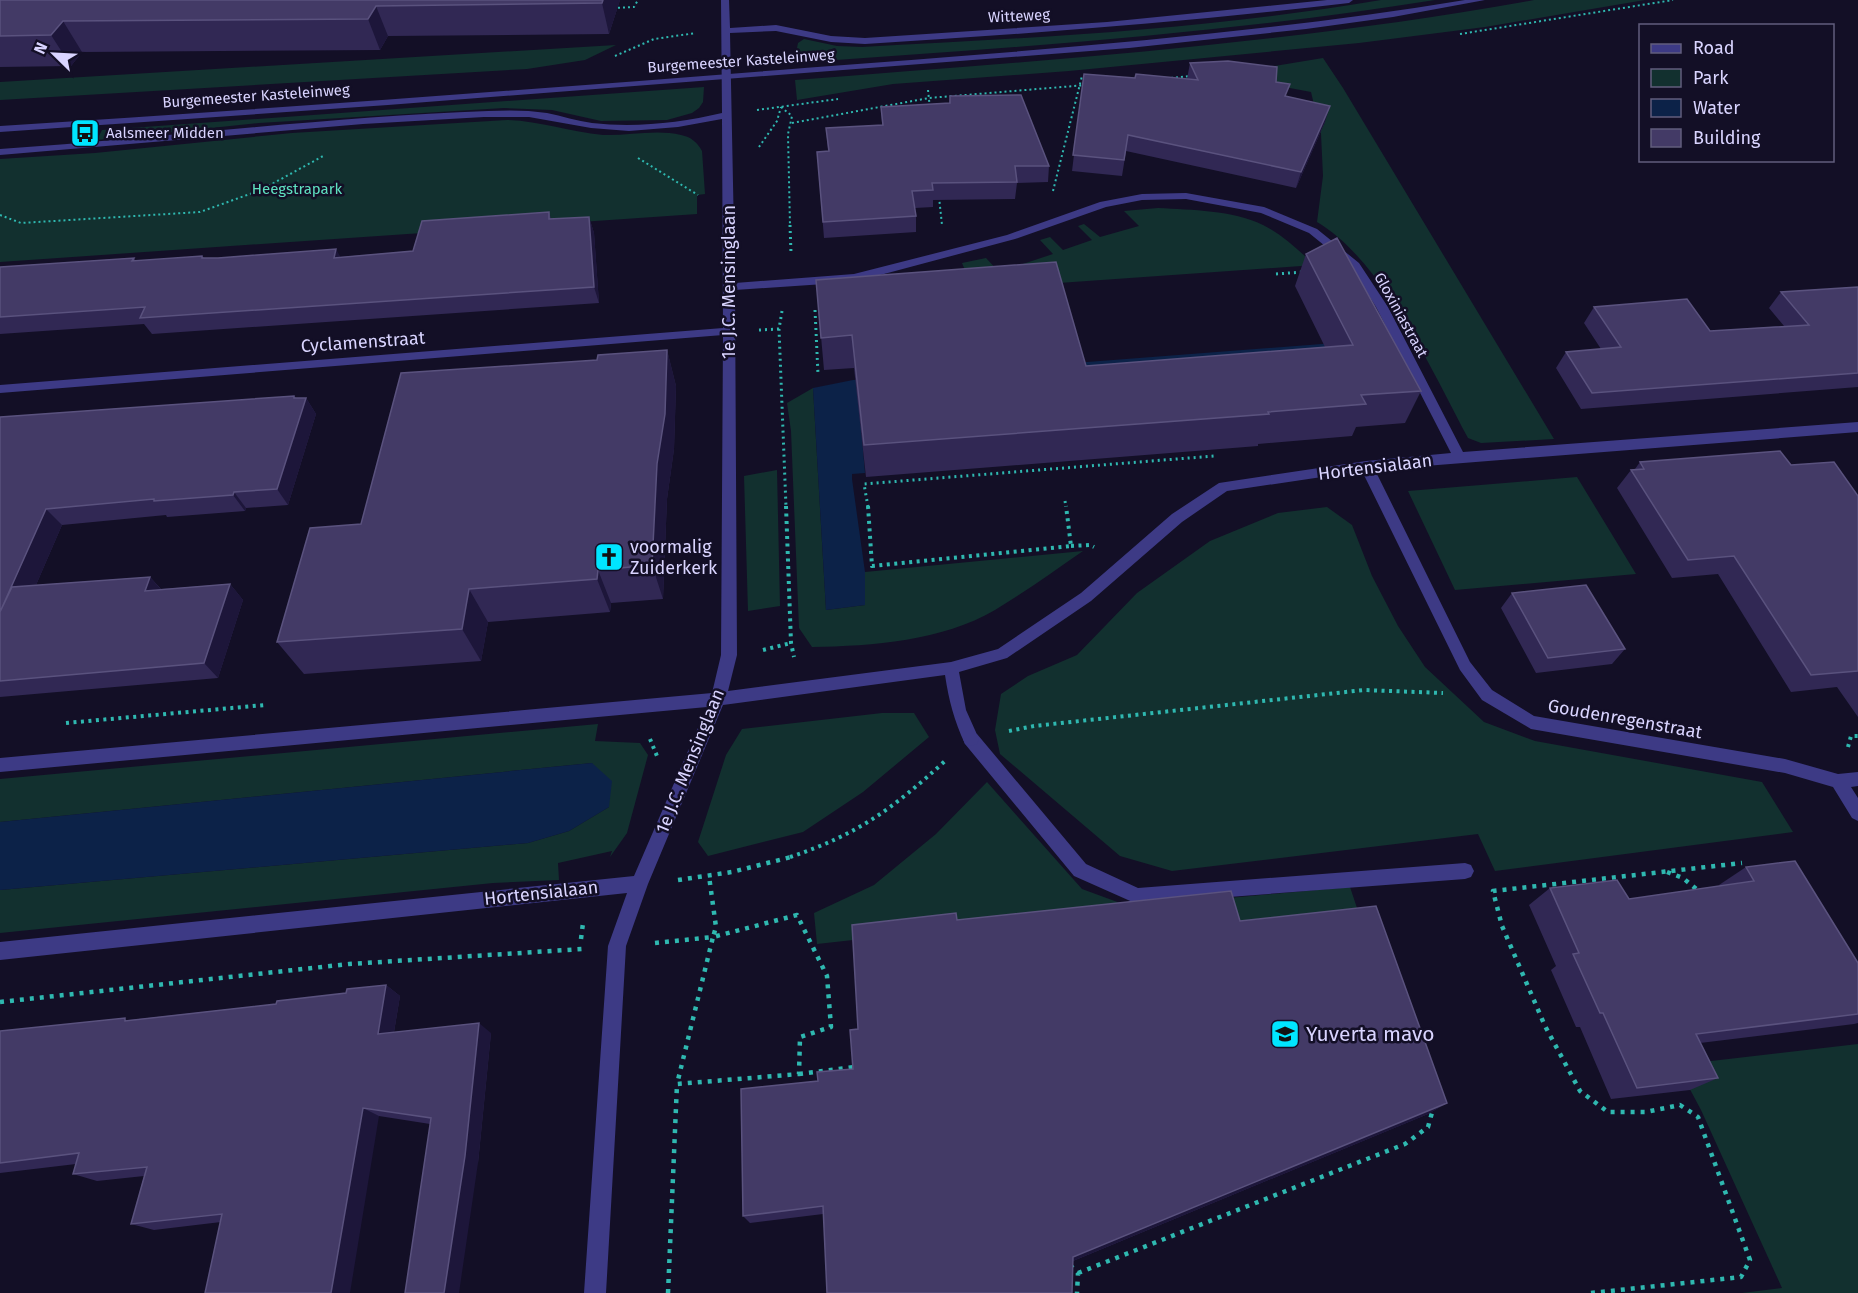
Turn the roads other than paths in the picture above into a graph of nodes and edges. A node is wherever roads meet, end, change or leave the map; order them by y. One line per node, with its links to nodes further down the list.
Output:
1 (725, 0): 4 (street, 1e J.C. Mensinglaan)
2 (1349, 0): 4 (street, Witteweg)
3 (1481, 0): 5 (street, Burgemeester Kasteleinweg)
4 (726, 31): 5 (street, 1e J.C. Mensinglaan)
5 (727, 77): 6 (street, 1e J.C. Mensinglaan); 7 (street, Burgemeester Kasteleinweg)
6 (726, 115): 8 (street, Burgemeester Kasteleinweg); 9 (street, 1e J.C. Mensinglaan)
7 (0, 129)
8 (0, 152)
9 (729, 287): 10 (street, 1e J.C. Mensinglaan); 13 (street, Gloxiniastraat)
10 (729, 332): 11 (street, Cyclamenstraat); 16 (street, 1e J.C. Mensinglaan)
11 (0, 389)
12 (1858, 427): 13 (street, Hortensialaan)
13 (1460, 458): 14 (street, Hortensialaan)
14 (1366, 466): 15 (street, Hortensialaan); 19 (street, Goudenregenstraat)
15 (951, 669): 16 (street, Hortensialaan); 21 (street)
16 (718, 699): 17 (street, Hortensialaan); 22 (street, 1e J.C. Mensinglaan)
17 (0, 765)
18 (1858, 779): 19 (street, Goudenregenstraat)
19 (1838, 780): 20 (street)
20 (1858, 813)
21 (1465, 871)
22 (639, 884): 23 (street, Hortensialaan); 24 (street, 1e J.C. Mensinglaan)
23 (0, 951)
24 (595, 1293)

